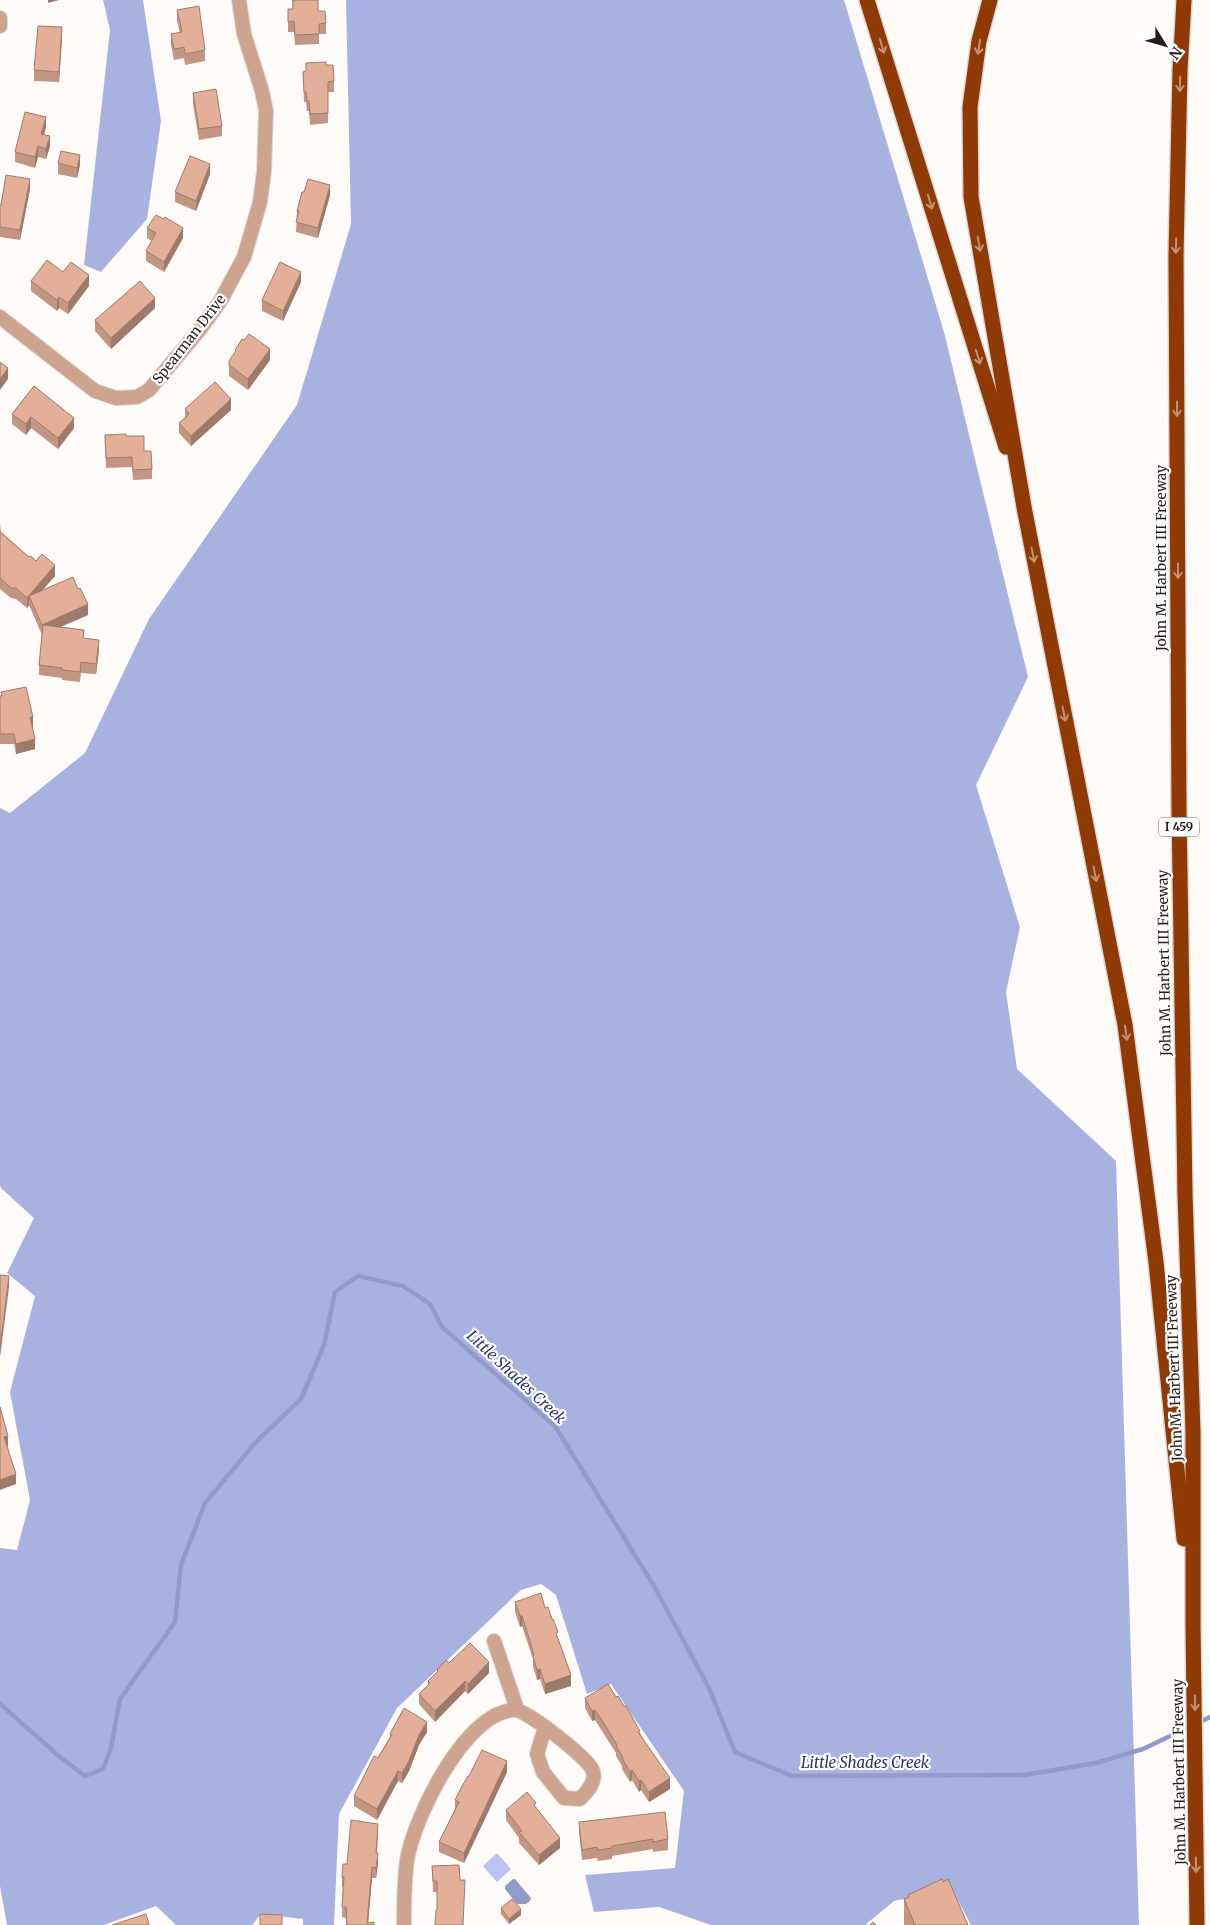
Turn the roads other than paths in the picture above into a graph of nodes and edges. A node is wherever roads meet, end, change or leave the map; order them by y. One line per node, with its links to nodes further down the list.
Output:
1 (239, 0): 7 (street, Spearman Drive)
2 (867, 0): 8 (highway, one-way to 8)
3 (990, 0): 8 (highway, one-way to 8)
4 (1184, 0): 9 (highway, John M. Harbert III Freeway / I 459, one-way to 9)
5 (0, 18): 6 (street)
6 (0, 26)
7 (0, 317)
8 (1024, 507): 9 (highway, one-way to 9)
9 (1193, 1624): 14 (highway, John M. Harbert III Freeway / I 459, one-way to 14)
10 (494, 1641): 11 (street)
11 (517, 1710): 12 (street); 13 (street)
12 (546, 1726): 12 (street)
13 (404, 1925)
14 (1197, 1925)

